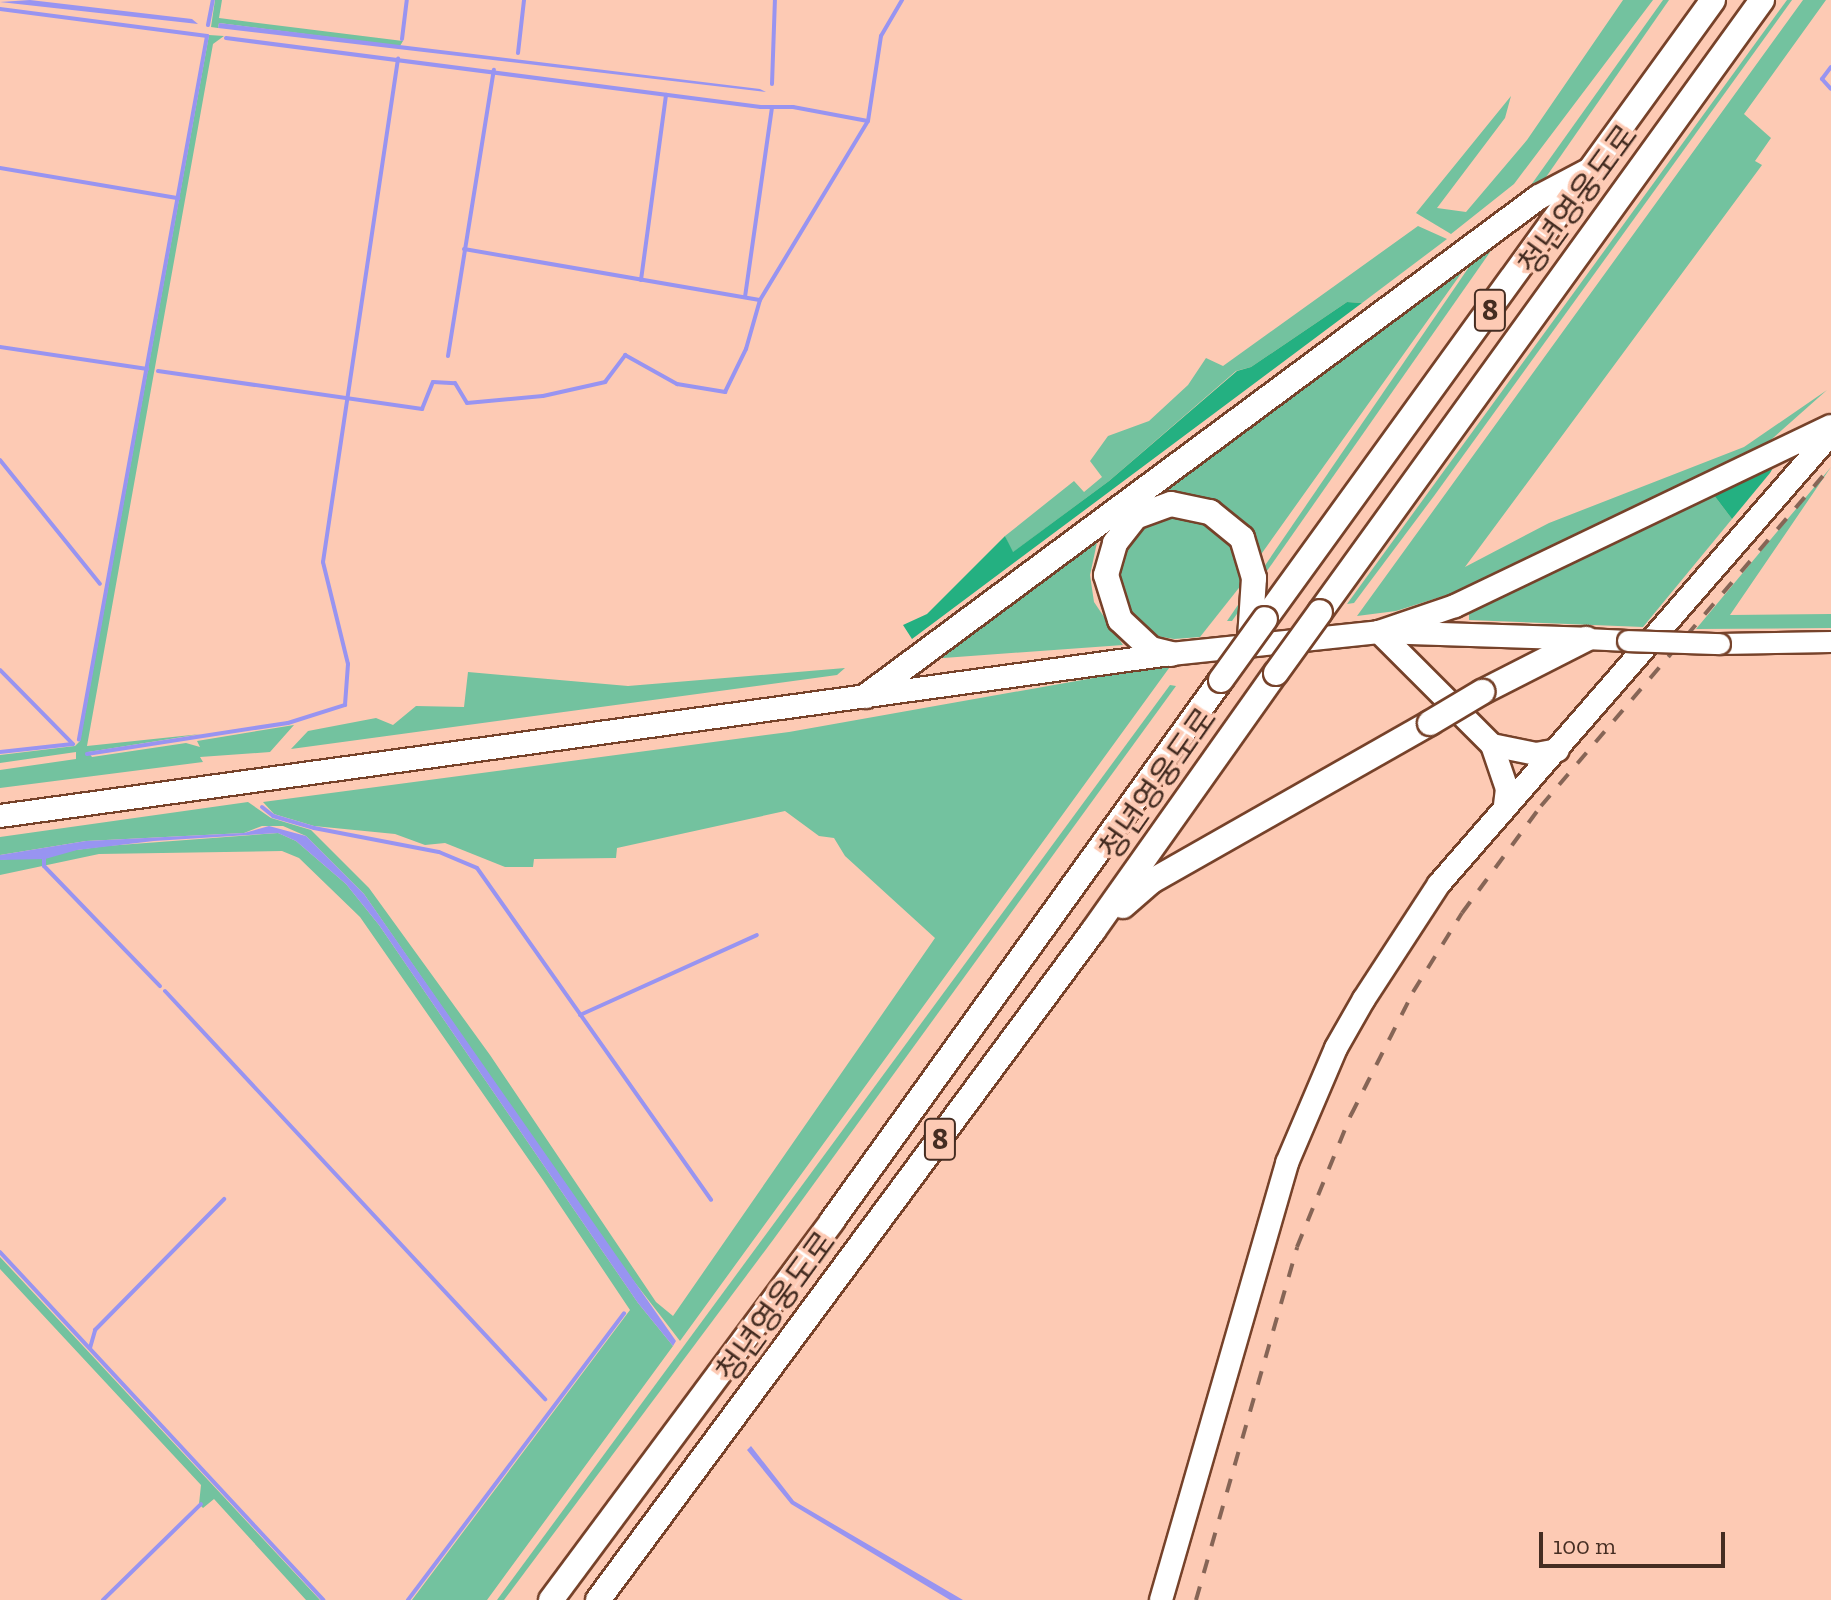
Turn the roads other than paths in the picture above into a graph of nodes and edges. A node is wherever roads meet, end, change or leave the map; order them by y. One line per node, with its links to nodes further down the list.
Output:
1 (1713, 0): 3 (highway, 청년영웅도로 / 8)
2 (1762, 0): 16 (highway, 청년영웅도로 / 8, bridge)
3 (1592, 169): 6 (highway, 청년영웅도로 / 8); 11 (highway)
4 (1831, 425): 7 (main road)
5 (1831, 434): 13 (main road)
6 (1256, 627): 10 (highway); 17 (highway, 청년영웅도로 / 8, bridge)
7 (1379, 632): 8 (main road); 10 (main road); 12 (main road)
8 (1586, 639): 9 (main road, bridge); 16 (highway, bridge)
9 (1831, 642)
10 (1171, 654): 11 (main road)
11 (866, 696): 15 (main road)
12 (1492, 745): 13 (main road); 14 (main road)
13 (1558, 750): 14 (main road)
14 (1505, 805): 19 (main road)
15 (0, 816)
16 (1093, 931): 18 (highway, 청년영웅도로 / 8)
17 (551, 1600)
18 (598, 1600)
19 (1161, 1600)

